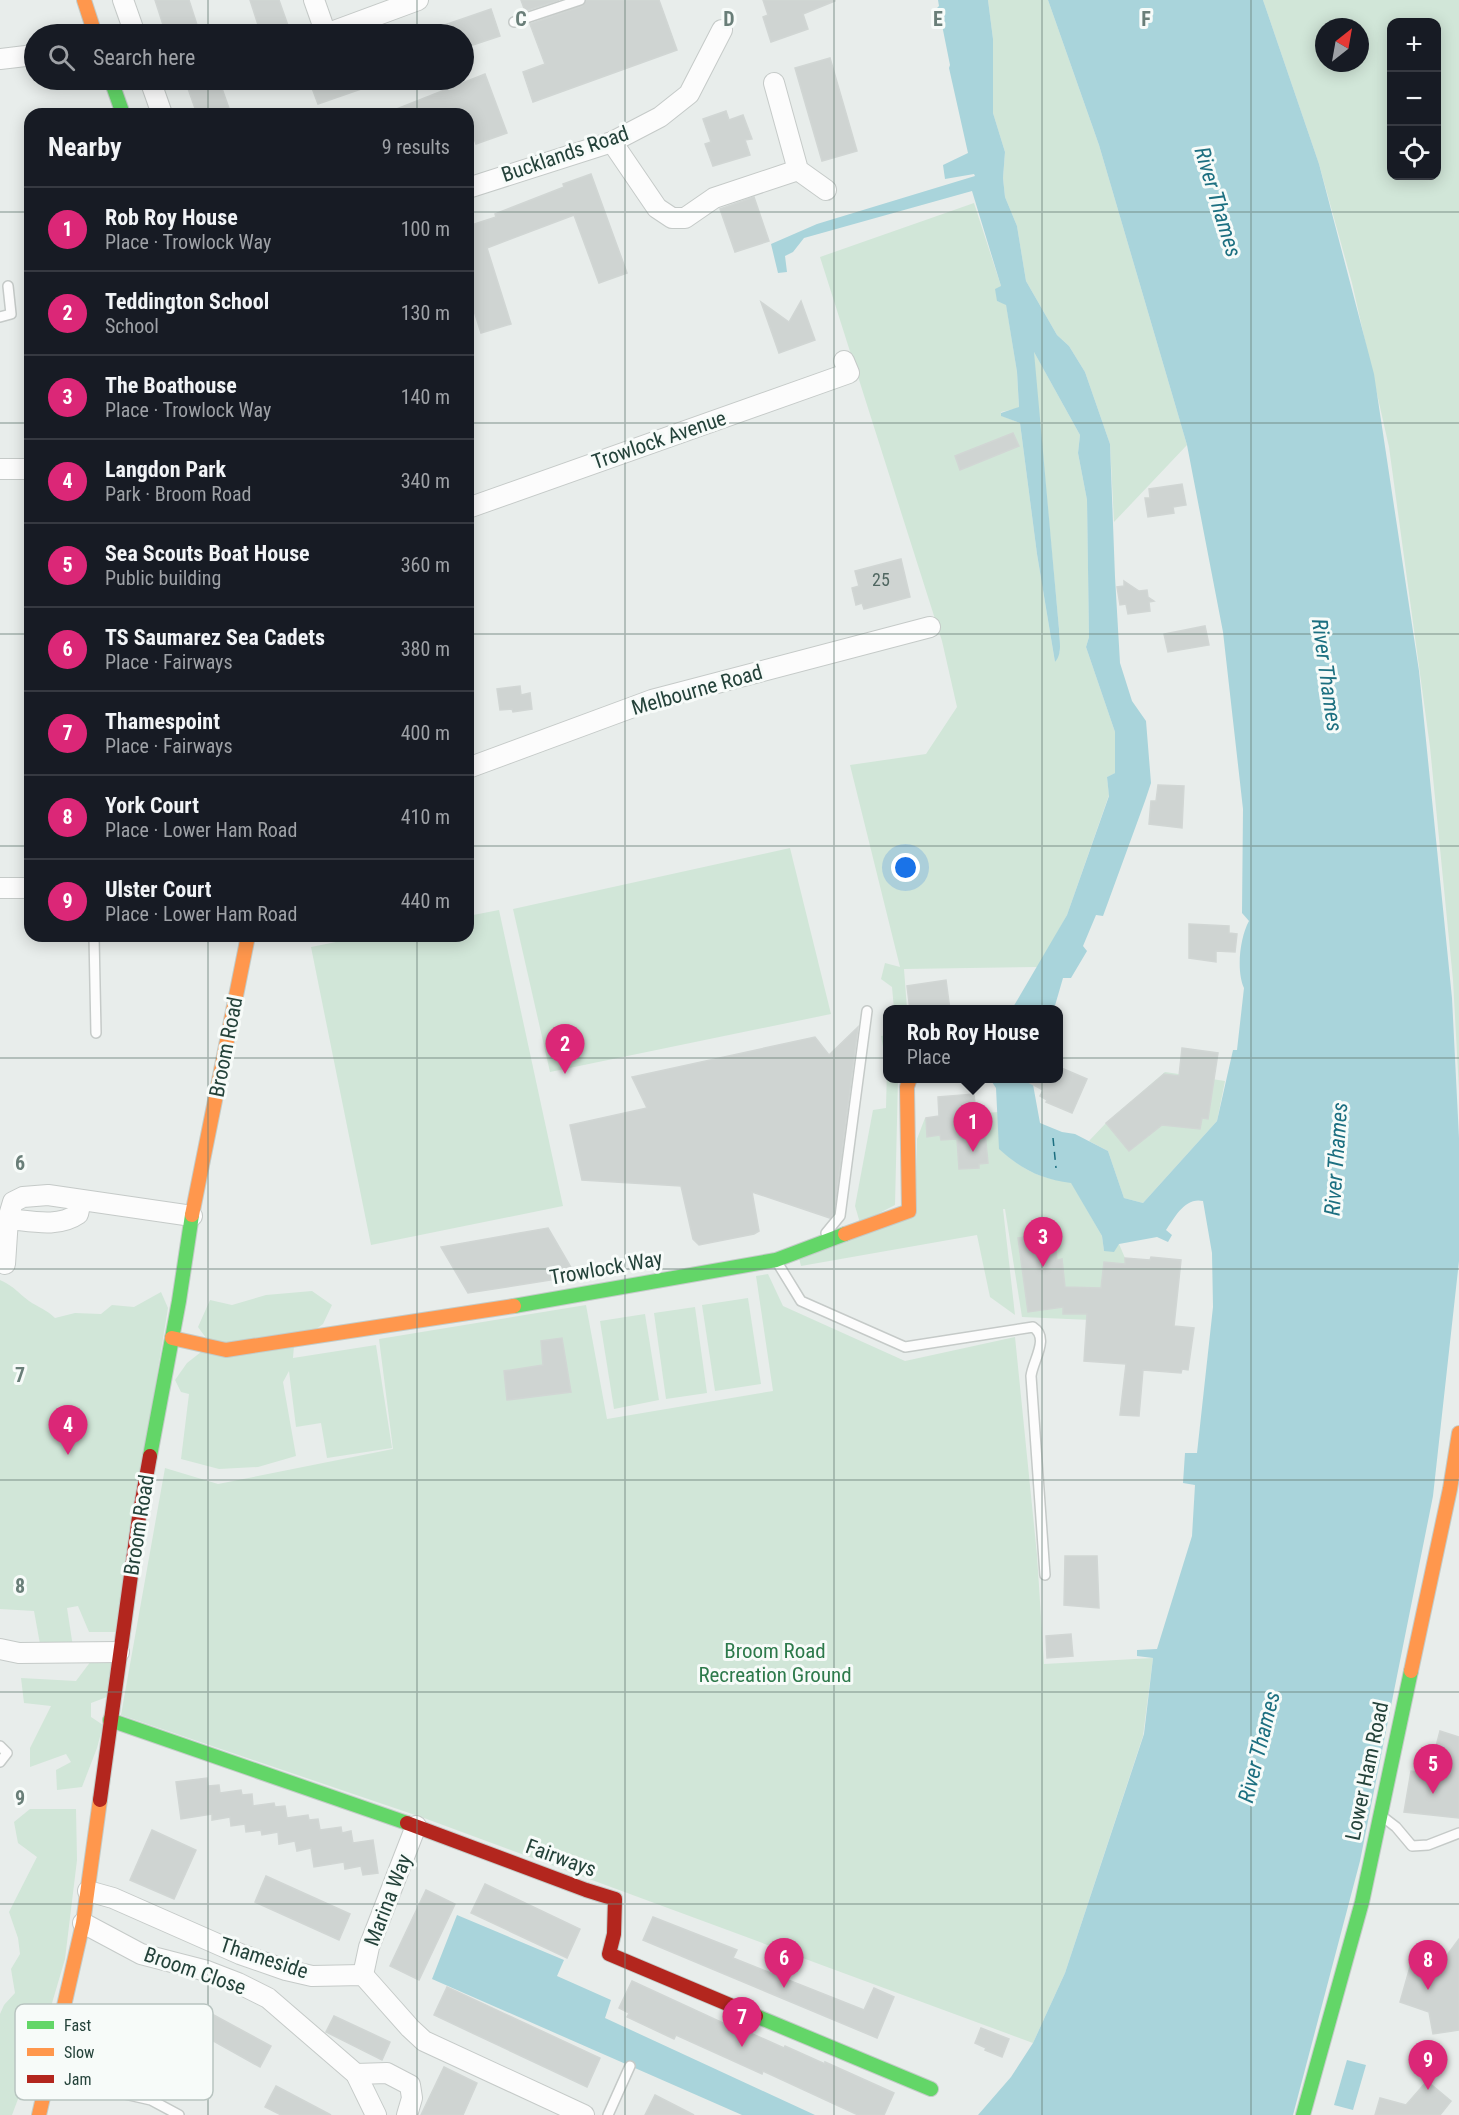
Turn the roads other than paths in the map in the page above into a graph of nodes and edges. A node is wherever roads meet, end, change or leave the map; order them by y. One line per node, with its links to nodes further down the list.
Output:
1 (84, 0): 7 (street)
2 (123, 0): 8 (street)
3 (314, 0): 9 (street)
4 (418, 0): 10 (street)
5 (580, 0): 6 (lane)
6 (514, 22)
7 (92, 24)
8 (131, 24)
9 (322, 24)
10 (353, 24)
11 (722, 30): 19 (street, Bucklands Road)
12 (24, 56): 13 (street)
13 (0, 59)
14 (774, 83): 20 (street)
15 (115, 90): 17 (street)
16 (154, 90): 18 (street)
17 (121, 108)
18 (160, 108)
19 (612, 142): 20 (street); 21 (street, Bucklands Road)
20 (798, 170): 22 (street)
21 (474, 186)
22 (826, 190)
23 (8, 286): 24 (lane)
24 (0, 317)
25 (849, 373): 28 (street, Trowlock Avenue)
26 (0, 469): 27 (street)
27 (24, 469)
28 (474, 506)
29 (930, 628): 30 (street, Melbourne Road)
30 (474, 766)
31 (0, 888): 32 (street)
32 (24, 888)
33 (94, 942): 36 (lane)
34 (247, 942): 39 (street, Broom Road)
35 (867, 1011): 41 (lane)
36 (96, 1033)
37 (908, 1083): 41 (street, Trowlock Way)
38 (81, 1201): 39 (street); 40 (street); 40 (street)
39 (192, 1216): 44 (street, Broom Road)
40 (8, 1219): 43 (street)
41 (817, 1245): 42 (street, Trowlock Way)
42 (776, 1260): 44 (street, Trowlock Way); 46 (lane)
43 (4, 1264)
44 (172, 1338): 48 (street, Broom Road)
45 (1459, 1433): 52 (street, Lower Ham Road)
46 (1045, 1575)
47 (0, 1649): 48 (street)
48 (119, 1652): 49 (street, Broom Road)
49 (111, 1720): 53 (street, Fairways); 55 (street, Broom Road)
50 (0, 1746): 51 (lane)
51 (0, 1762)
52 (1380, 1814): 54 (lane); 70 (street, Lower Ham Road)
53 (416, 1826): 57 (street, Marina Way); 61 (street, Fairways)
54 (1459, 1833)
55 (88, 1891): 56 (street, Broom Road); 57 (street, Thameside)
56 (82, 1923): 58 (street, Broom Road); 60 (street, Broom Close)
57 (363, 1975): 68 (street)
58 (64, 2004)
59 (630, 2066): 69 (lane)
60 (356, 2074): 66 (street, Broom Close); 67 (street)
61 (931, 2089)
62 (43, 2100): 64 (street, Broom Road)
63 (151, 2100): 65 (lane)
64 (39, 2115)
65 (179, 2115)
66 (376, 2115)
67 (407, 2115)
68 (584, 2115)
69 (608, 2115)
70 (1303, 2115)

